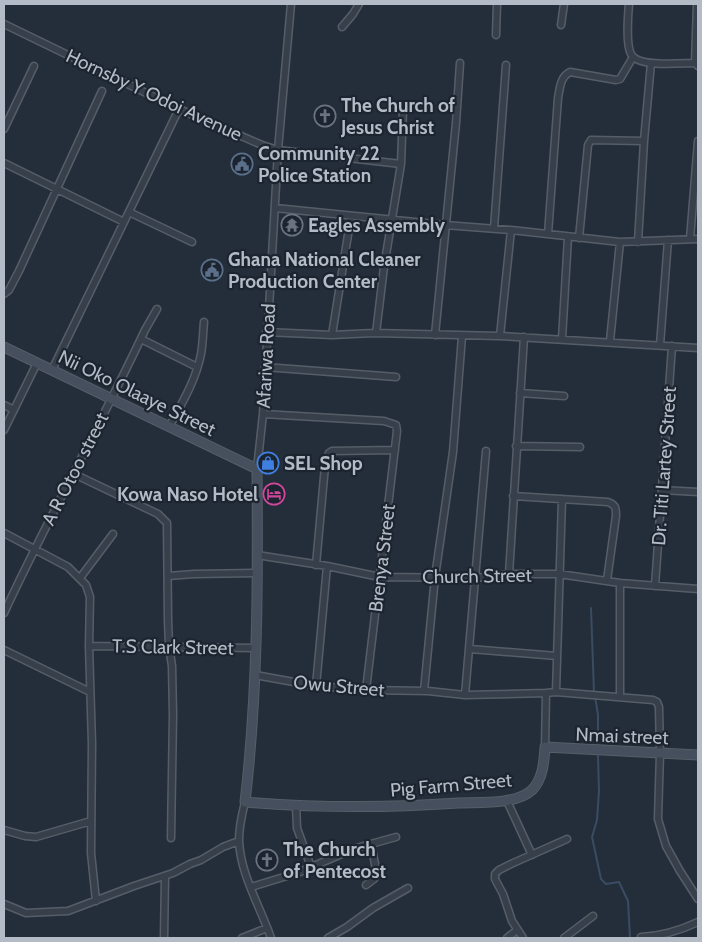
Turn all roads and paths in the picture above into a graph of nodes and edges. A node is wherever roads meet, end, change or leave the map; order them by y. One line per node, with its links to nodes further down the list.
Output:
1 (291, 4): 23 (street, Afariwa Road)
2 (359, 4): 9 (street)
3 (497, 4): 10 (street)
4 (564, 4): 8 (street)
5 (629, 4): 11 (street)
6 (697, 4): 15 (street)
7 (4, 24): 18 (street, Hornsby Y Odoi Avenue)
8 (561, 25)
9 (342, 27)
10 (496, 35)
11 (633, 57): 13 (street); 36 (street)
12 (460, 63): 33 (street)
13 (651, 63): 15 (street); 21 (street)
14 (506, 65): 34 (street)
15 (697, 65)
16 (34, 66): 20 (street)
17 (102, 91): 27 (street)
18 (180, 109): 23 (street, Hornsby Y Odoi Avenue); 29 (street)
19 (404, 110): 24 (street)
20 (4, 129)
21 (644, 141): 38 (street); 44 (street)
22 (698, 141): 26 (street)
23 (278, 150): 24 (street, Hornsby Y Odoi Avenue); 28 (street, Afariwa Road)
24 (401, 164): 31 (street)
25 (4, 165): 27 (street)
26 (697, 176): 41 (street)
27 (58, 189): 32 (street); 45 (street)
28 (275, 208): 30 (street); 48 (street, Afariwa Road)
29 (129, 212): 32 (street); 42 (street)
30 (351, 216): 31 (street); 50 (street)
31 (392, 220): 33 (street); 49 (street)
32 (124, 222): 65 (street)
33 (445, 225): 34 (street); 51 (street)
34 (494, 228): 35 (street)
35 (511, 230): 36 (street); 53 (street)
36 (548, 234): 37 (street)
37 (568, 237): 38 (street); 56 (street)
38 (579, 238): 43 (street)
39 (698, 239): 41 (street)
40 (668, 240): 41 (street); 44 (street); 58 (street)
41 (690, 240)
42 (192, 242)
43 (620, 242): 44 (street); 57 (street)
44 (638, 242)
45 (4, 294)
46 (157, 309): 55 (street, A R Otoo street)
47 (204, 322): 63 (street)
48 (266, 332): 50 (street); 64 (street, Afariwa Road)
49 (376, 333): 50 (street); 51 (street)
50 (332, 335)
51 (435, 335): 52 (street)
52 (462, 336): 53 (street); 95 (street)
53 (500, 336): 54 (street)
54 (524, 337): 56 (street); 67 (street)
55 (140, 339): 63 (street); 69 (street, A R Otoo street)
56 (562, 339): 57 (street)
57 (610, 341): 58 (street)
58 (660, 345): 59 (street)
59 (672, 346): 61 (street); 81 (street, Dr. Titi Lartey Street)
60 (4, 347): 62 (street, Nii Oko Olaaye Street)
61 (698, 348)
62 (37, 363): 65 (street, Nii Oko Olaaye Street); 71 (street)
63 (197, 367): 73 (street)
64 (264, 367): 66 (street); 72 (street, Afariwa Road)
65 (52, 370): 69 (street, Nii Oko Olaaye Street)
66 (396, 377)
67 (520, 393): 68 (street); 75 (street)
68 (564, 396)
69 (111, 399): 73 (street, Nii Oko Olaaye Street); 80 (street, A R Otoo street)
70 (4, 405): 71 (street)
71 (14, 410): 74 (street)
72 (263, 414): 77 (street, Brenya Street); 79 (street, Afariwa Road)
73 (169, 427): 79 (street, Nii Oko Olaaye Street)
74 (4, 430)
75 (516, 446): 76 (street); 83 (street)
76 (580, 447)
77 (395, 450): 89 (street); 97 (street, Brenya Street)
78 (486, 450): 98 (street)
79 (257, 469): 88 (street)
80 (74, 474): 87 (street, A R Otoo street); 94 (street)
81 (662, 490): 82 (street); 101 (street, Dr. Titi Lartey Street)
82 (698, 492)
83 (513, 496): 84 (street); 92 (street)
84 (562, 499): 93 (street); 99 (street)
85 (4, 533): 87 (street)
86 (113, 534): 96 (street)
87 (35, 548): 96 (street); 103 (street, A R Otoo street)
88 (257, 555): 89 (street, Church Street); 91 (street)
89 (316, 565): 90 (street, Church Street)
90 (327, 566): 97 (street, Church Street); 111 (street)
91 (257, 573): 94 (street); 106 (street)
92 (509, 574): 93 (street, Church Street); 98 (street, Church Street)
93 (559, 574): 99 (street, Church Street); 109 (street)
94 (168, 576): 105 (street)
95 (435, 577): 97 (street, Church Street); 98 (street, Church Street); 113 (street)
96 (80, 578): 104 (street)
97 (380, 578): 112 (street, Brenya Street)
98 (476, 578): 107 (street)
99 (607, 580): 100 (street, Church Street)
100 (620, 583): 101 (street, Church Street); 118 (street)
101 (656, 586): 102 (street, Church Street)
102 (698, 589)
103 (4, 613)
104 (89, 646): 105 (street, T.S Clark Street); 114 (street)
105 (169, 646): 106 (street, T.S Clark Street); 128 (street)
106 (256, 648): 110 (street)
107 (470, 649): 109 (street); 117 (street)
108 (4, 650): 114 (street)
109 (557, 656): 115 (street)
110 (255, 675): 111 (street, Owu Street); 123 (street)
111 (316, 686): 112 (street, Owu Street)
112 (366, 690): 113 (street, Owu Street)
113 (424, 691): 117 (street)
114 (90, 692): 125 (street)
115 (556, 692): 116 (street); 118 (street)
116 (546, 693): 117 (street); 119 (street, Pig Farm Street)
117 (465, 695)
118 (620, 696): 120 (street)
119 (545, 748): 120 (street, Nmai street); 122 (street, Pig Farm Street)
120 (660, 753): 121 (street, Nmai street); 138 (street)
121 (698, 755)
122 (507, 801): 124 (street, Pig Farm Street); 132 (street)
123 (245, 802): 124 (street, Pig Farm Street); 130 (street)
124 (296, 805): 133 (street)
125 (91, 821): 126 (street); 139 (street)
126 (4, 830)
127 (396, 837): 131 (street)
128 (172, 838)
129 (567, 839): 132 (street)
130 (239, 841): 134 (street); 136 (street)
131 (371, 844): 133 (street); 135 (street)
132 (532, 855): 144 (street)
133 (311, 868): 136 (street)
134 (165, 876): 139 (street); 146 (street)
135 (366, 885)
136 (251, 887): 143 (street)
137 (408, 888): 149 (street)
138 (698, 899)
139 (96, 901): 140 (street)
140 (4, 904)
141 (593, 916): 152 (street)
142 (698, 922): 145 (street)
143 (267, 928): 147 (street); 148 (street)
144 (517, 930): 150 (street); 151 (street)
145 (641, 937)
146 (164, 938)
147 (242, 938)
148 (271, 938)
149 (328, 938)
150 (507, 938)
151 (523, 938)
152 (564, 938)

